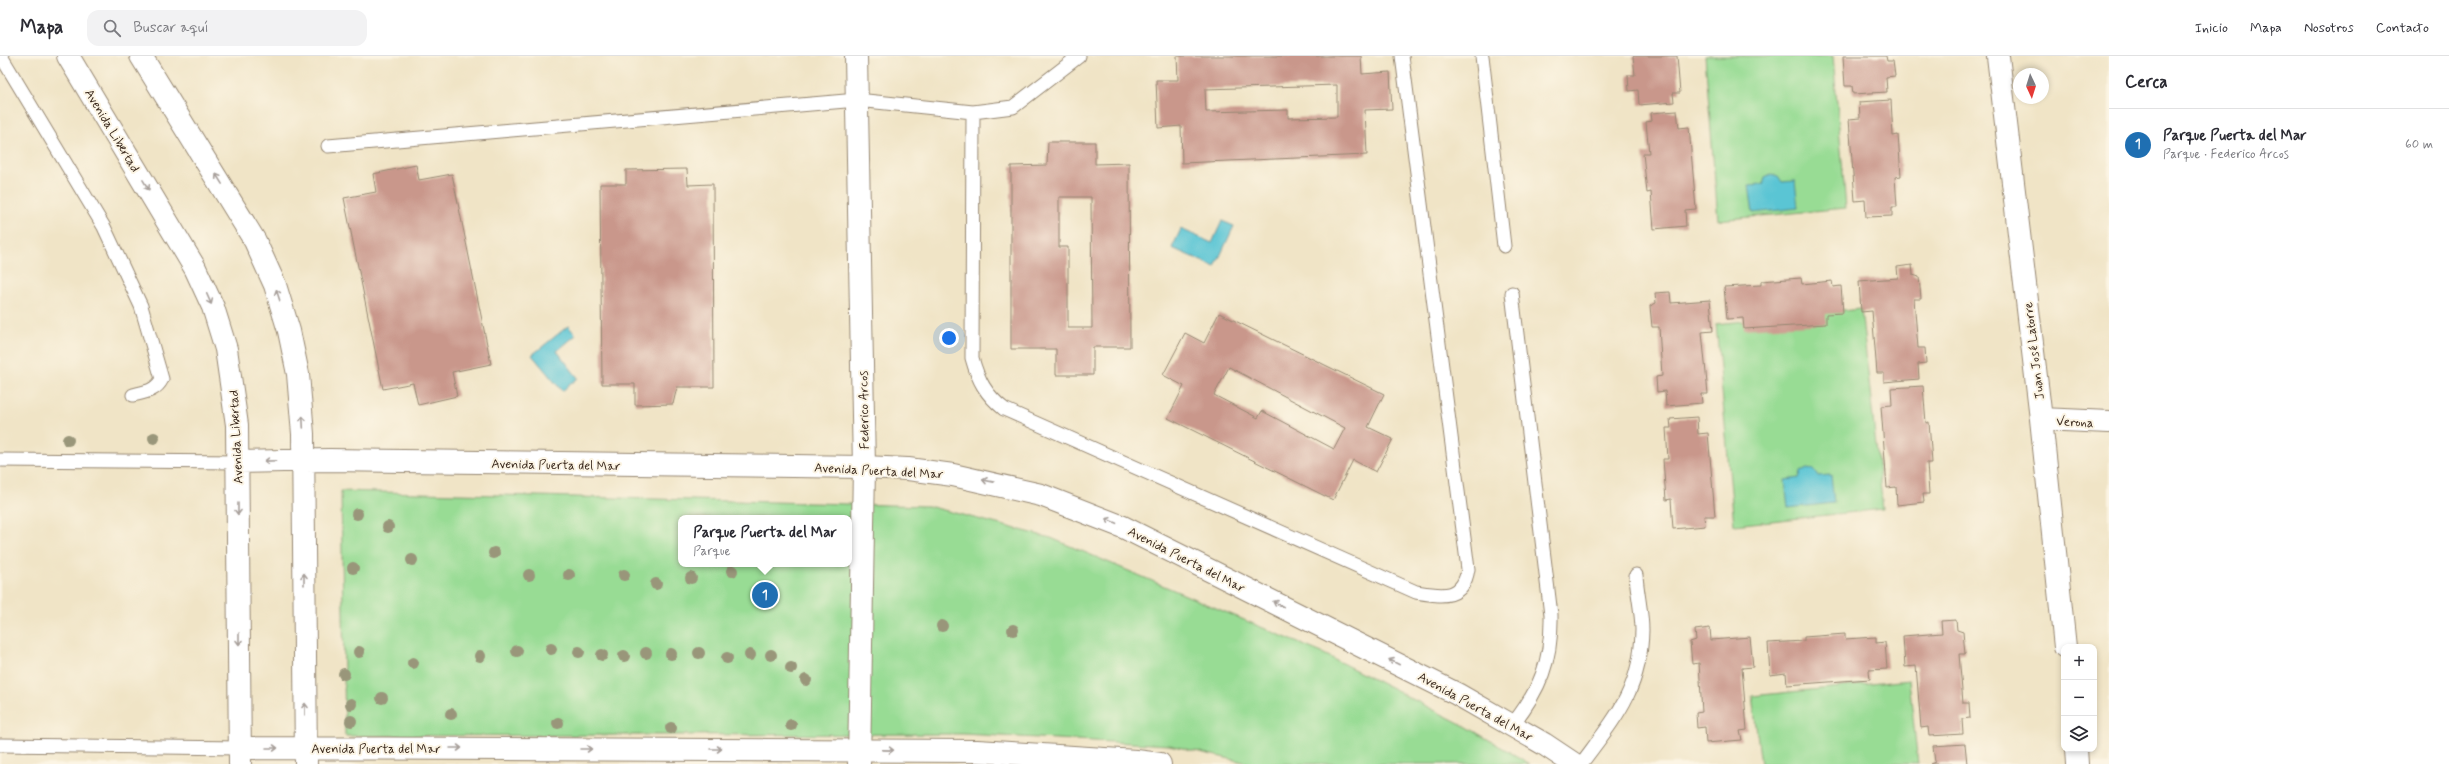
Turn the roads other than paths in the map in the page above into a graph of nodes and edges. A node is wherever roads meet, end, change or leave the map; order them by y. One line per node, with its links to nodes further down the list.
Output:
1 (1, 56): 14 (lane)
2 (68, 56): 19 (street, Avenida Libertad, one-way to 19)
3 (142, 56): 18 (street, one-way to 3)
4 (856, 56): 9 (street, Federico Arcos)
5 (1079, 56): 10 (lane)
6 (1402, 56): 10 (lane)
7 (1482, 56): 12 (lane)
8 (1998, 56): 15 (street, Juan José Latorre)
9 (857, 100): 10 (lane); 11 (lane); 20 (street, Federico Arcos)
10 (973, 112)
11 (328, 146)
12 (1504, 246)
13 (1512, 293): 23 (lane)
14 (133, 395)
15 (2041, 419): 16 (street, Verona); 22 (street, Juan José Latorre)
16 (2109, 422)
17 (0, 460): 19 (lane)
18 (303, 461): 19 (street, Avenida Puerta del Mar, one-way to 19); 20 (street, Avenida Puerta del Mar); 27 (street, one-way to 18)
19 (238, 462): 26 (street, Avenida Libertad, one-way to 26)
20 (864, 467): 23 (street, Avenida Puerta del Mar, one-way to 20); 28 (street, Federico Arcos)
21 (1636, 575): 31 (lane)
22 (2065, 644)
23 (1512, 725): 30 (street, Avenida Puerta del Mar)
24 (0, 745): 26 (lane)
25 (2076, 752): 32 (street)
26 (240, 756): 27 (street, Avenida Puerta del Mar, one-way to 27)
27 (306, 756): 28 (street, Avenida Puerta del Mar, one-way to 28)
28 (860, 757): 29 (street, Avenida Puerta del Mar, one-way to 29)
29 (1160, 764)
30 (1574, 764)
31 (1582, 764)
32 (2077, 764)

